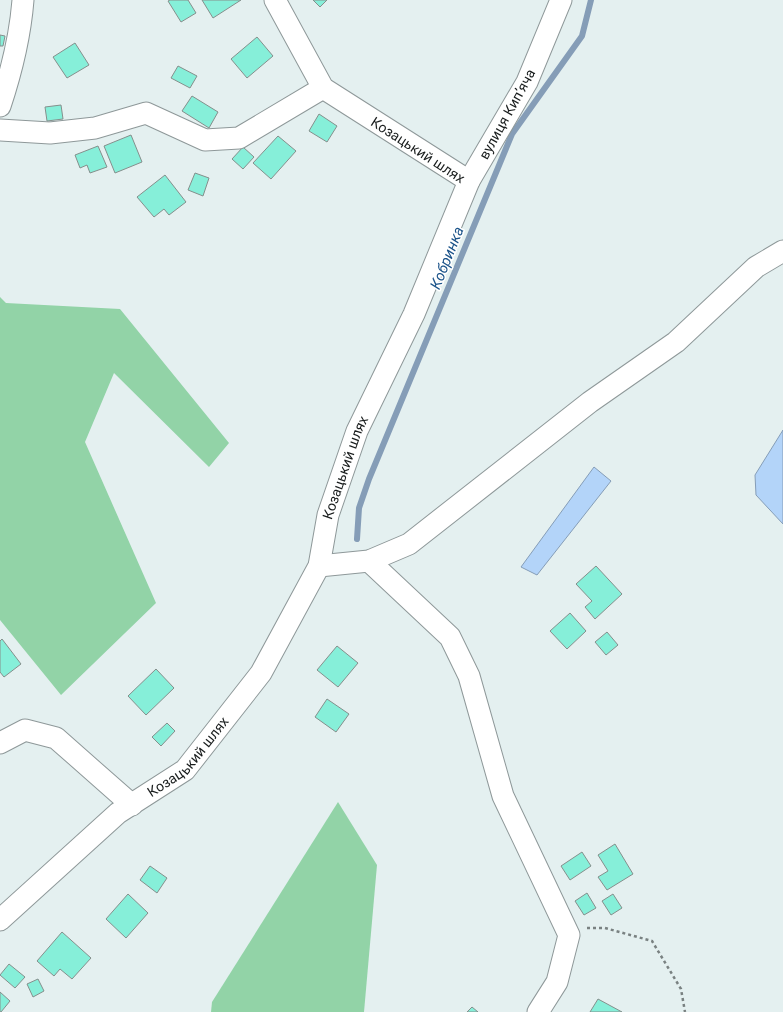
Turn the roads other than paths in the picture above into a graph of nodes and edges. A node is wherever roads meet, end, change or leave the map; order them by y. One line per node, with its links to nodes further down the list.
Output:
1 (22, 0): 5 (street)
2 (275, 0): 4 (street, Козацький шлях)
3 (561, 0): 7 (street, вулиця Кипʼяча)
4 (323, 88): 6 (street); 7 (street, Козацький шлях)
5 (0, 106)
6 (0, 130)
7 (469, 181): 10 (street, Козацький шлях)
8 (783, 251): 9 (street)
9 (369, 561): 10 (street); 14 (street)
10 (319, 566): 12 (street, Козацький шлях)
11 (0, 743): 12 (street)
12 (132, 805): 13 (street, Козацький шлях)
13 (0, 920)
14 (538, 1012)

